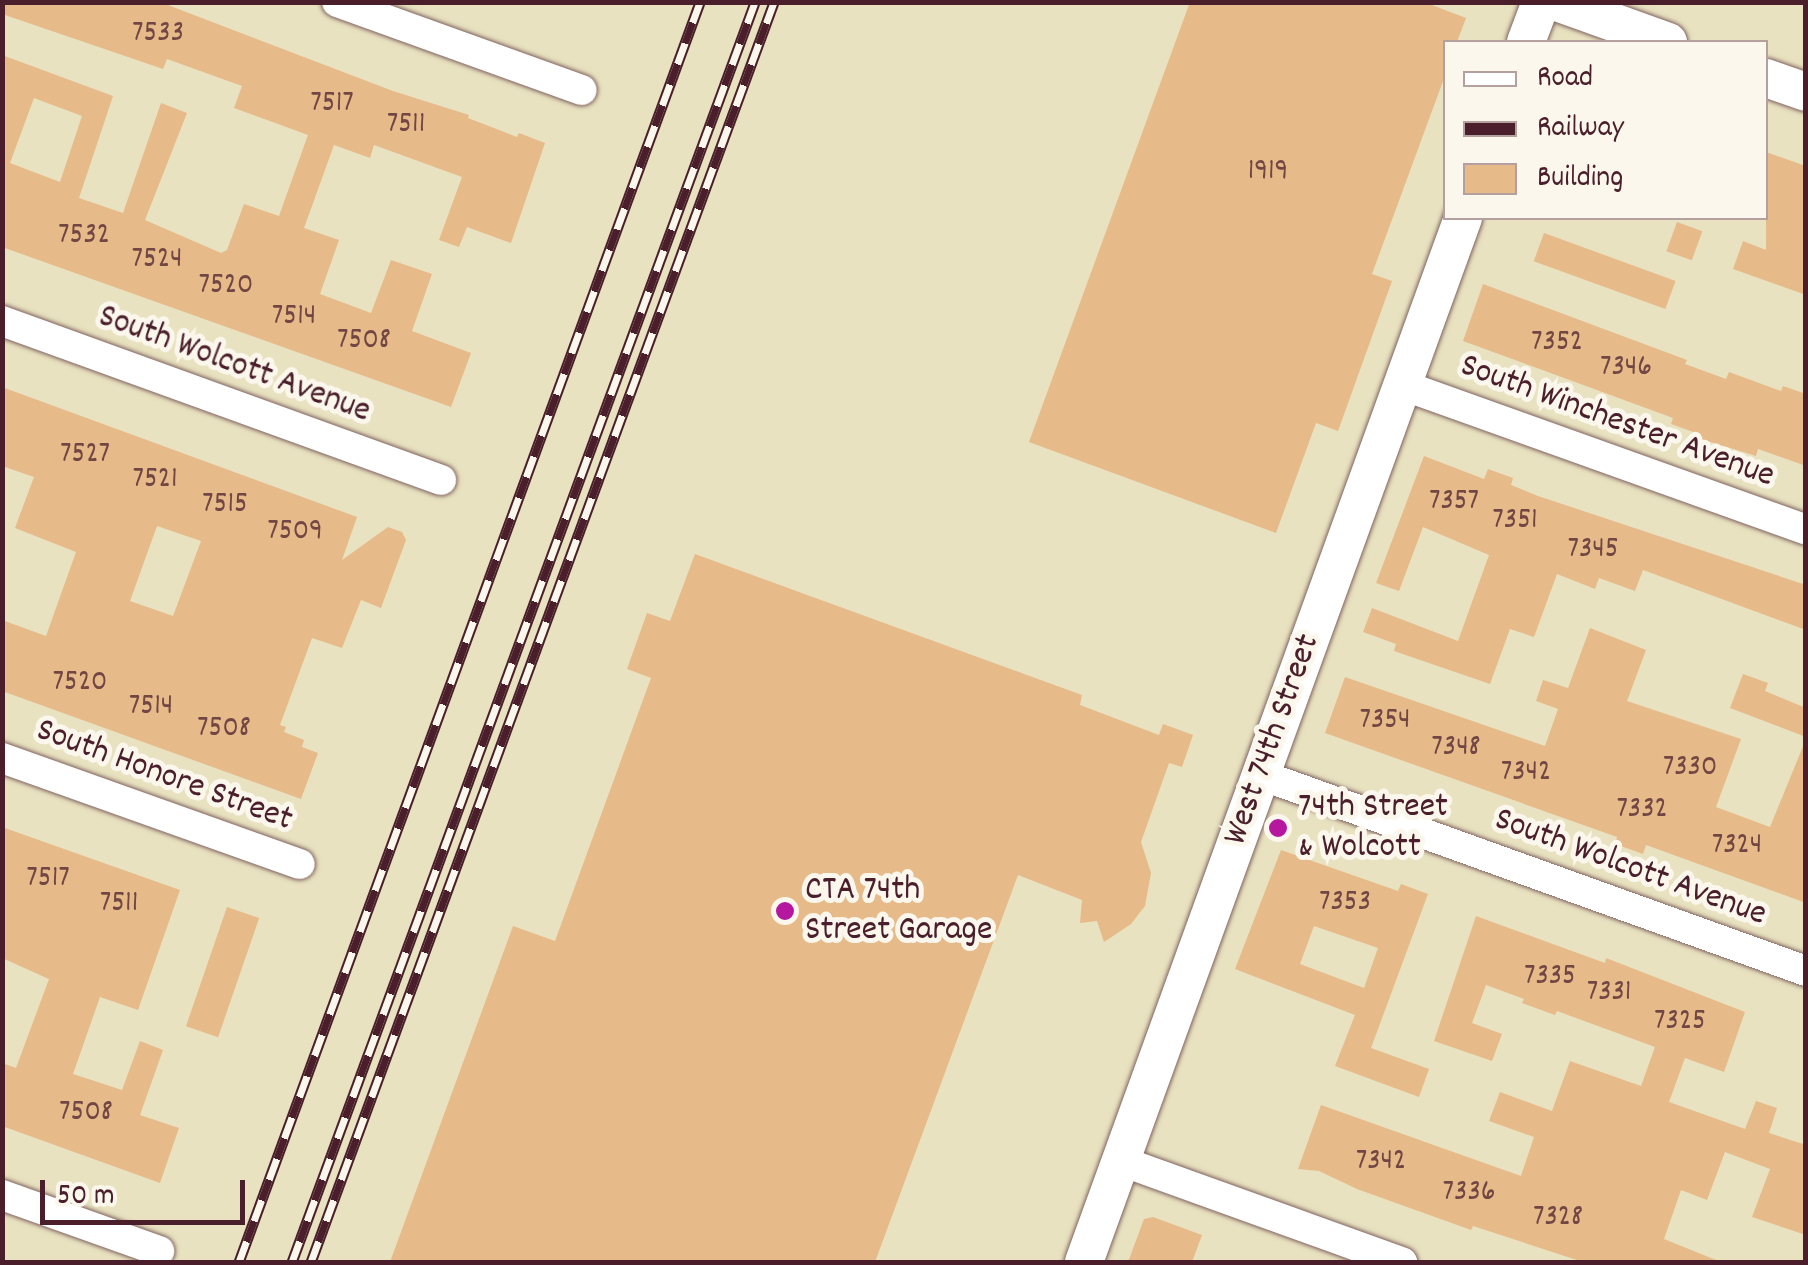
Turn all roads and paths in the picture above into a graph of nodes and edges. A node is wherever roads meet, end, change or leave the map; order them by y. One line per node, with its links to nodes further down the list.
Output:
1 (337, 2): 7 (street)
2 (1541, 2): 4 (street)
3 (1558, 2): 5 (street)
4 (1527, 40)
5 (1662, 40)
6 (1768, 79): 8 (street)
7 (582, 90)
8 (1806, 92)
9 (1462, 220): 11 (street, West 74th Street)
10 (2, 321): 12 (street, South Wolcott Avenue)
11 (1402, 385): 13 (street, South Winchester Avenue); 15 (street, West 74th Street)
12 (441, 480)
13 (1806, 530)
14 (2, 758): 16 (street, South Honore Street)
15 (1260, 775): 17 (street, South Wolcott Avenue); 18 (street, West 74th Street)
16 (300, 864)
17 (1806, 971)
18 (1121, 1161): 21 (street, West 74th Street); 22 (street)
19 (2, 1195): 20 (street)
20 (159, 1251)
21 (1084, 1262)
22 (1402, 1262)

